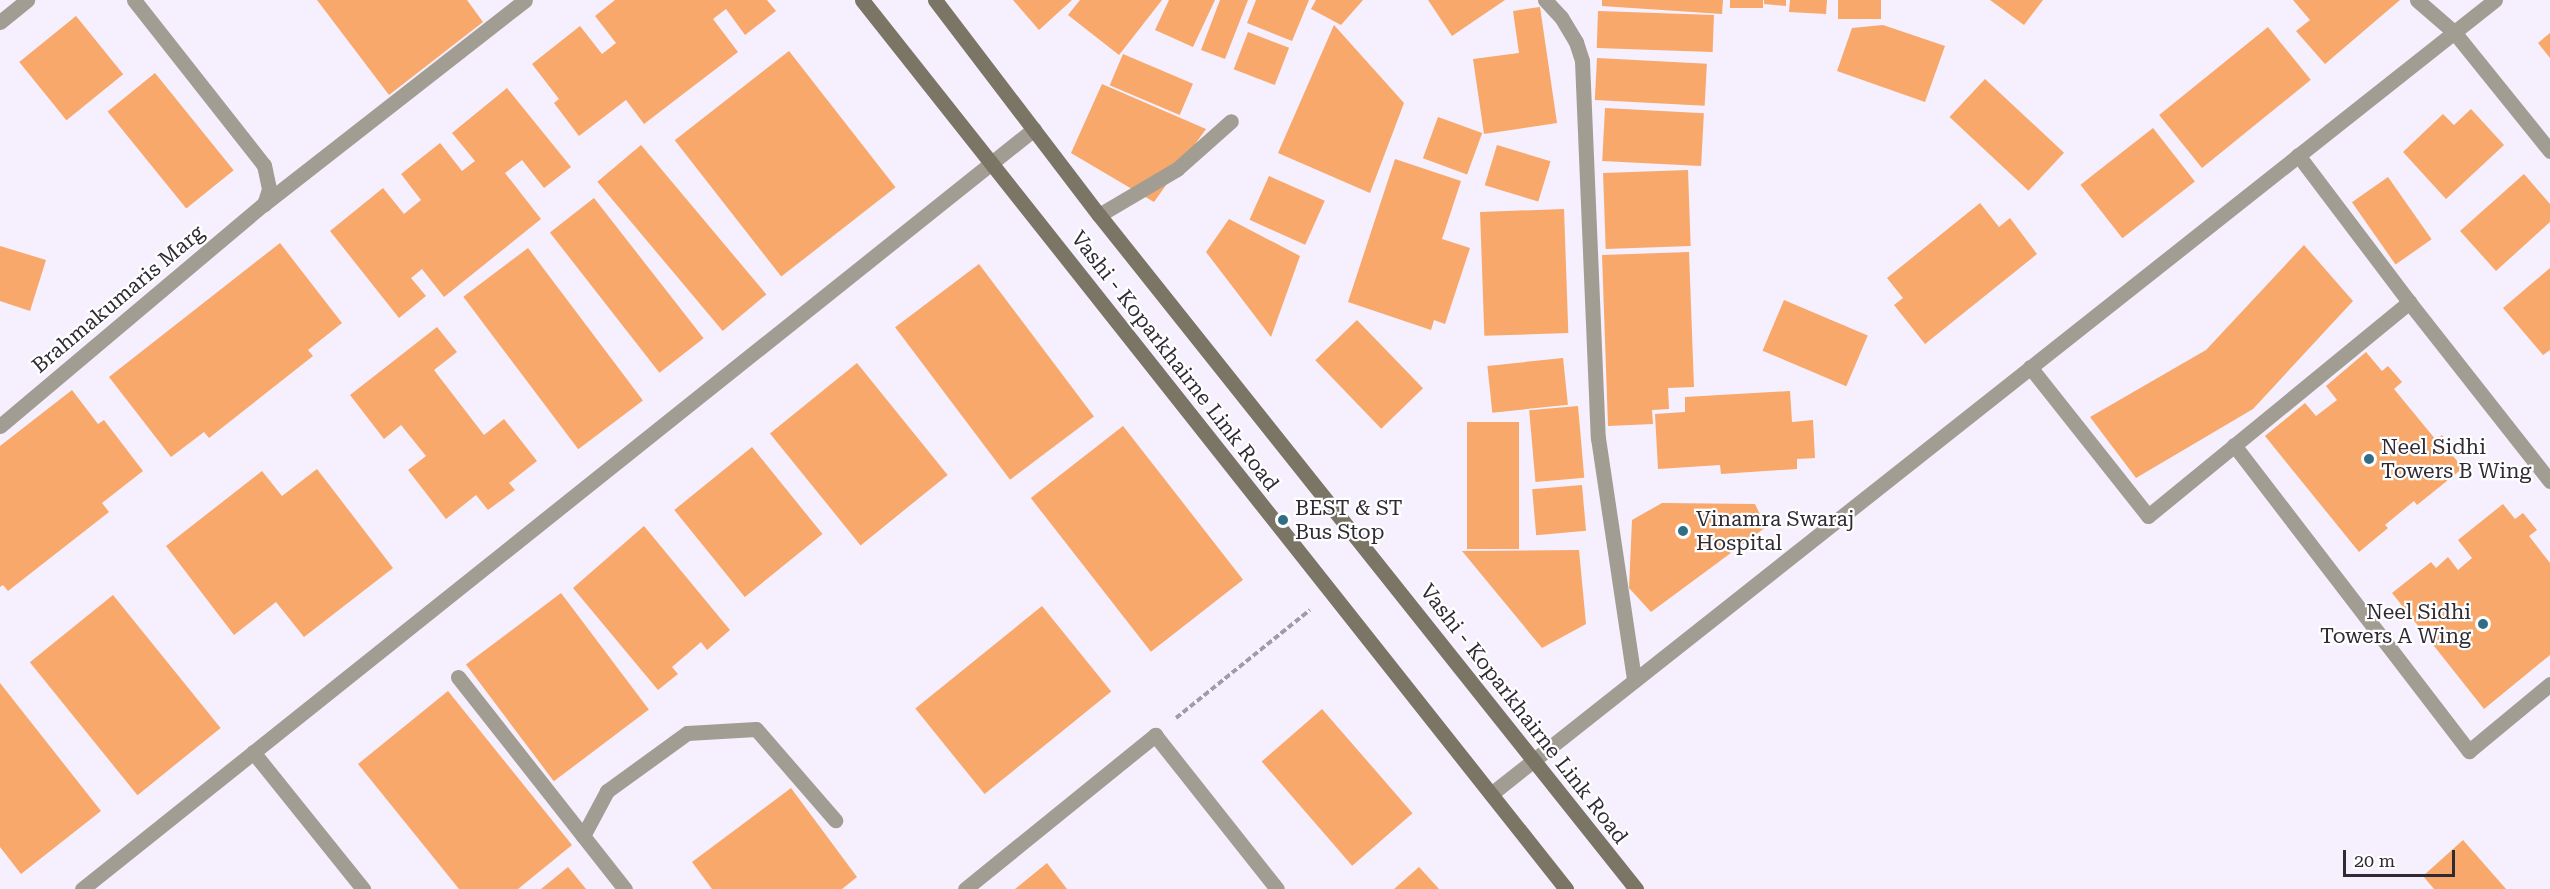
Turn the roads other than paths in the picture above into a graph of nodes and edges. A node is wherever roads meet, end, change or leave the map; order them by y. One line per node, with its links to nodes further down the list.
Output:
1 (27, 0): 9 (street)
2 (134, 0): 16 (street)
3 (525, 0): 16 (street, Brahmakumaris Marg)
4 (862, 0): 15 (main road, Vashi - Koparkhairne Link Road)
5 (935, 0): 12 (main road, Vashi - Koparkhairne Link Road)
6 (1545, 0): 24 (street)
7 (2417, 0): 10 (street)
8 (2495, 0): 10 (street)
9 (0, 22)
10 (2454, 32): 13 (street); 14 (street)
11 (1231, 121): 17 (street)
12 (1034, 129): 15 (street); 17 (main road, Vashi - Koparkhairne Link Road)
13 (2550, 151)
14 (2298, 155): 18 (street); 19 (street)
15 (992, 162): 26 (street); 28 (main road, Vashi - Koparkhairne Link Road)
16 (264, 204): 20 (street, Brahmakumaris Marg)
17 (1099, 214): 27 (main road, Vashi - Koparkhairne Link Road)
18 (2409, 302): 21 (street); 22 (street)
19 (2030, 367): 21 (street); 24 (street)
20 (0, 426)
21 (2234, 445): 25 (street)
22 (2550, 481)
23 (458, 677): 30 (street)
24 (1634, 680): 27 (street)
25 (2550, 684)
26 (253, 752): 31 (street); 32 (street)
27 (1534, 760): 28 (street); 37 (main road, Vashi - Koparkhairne Link Road)
28 (1491, 794): 36 (main road, Vashi - Koparkhairne Link Road)
29 (834, 820): 30 (street)
30 (583, 836): 33 (street)
31 (82, 889)
32 (363, 889)
33 (625, 889)
34 (965, 889): 35 (street)
35 (1277, 889)
36 (1566, 889)
37 (1636, 889)

